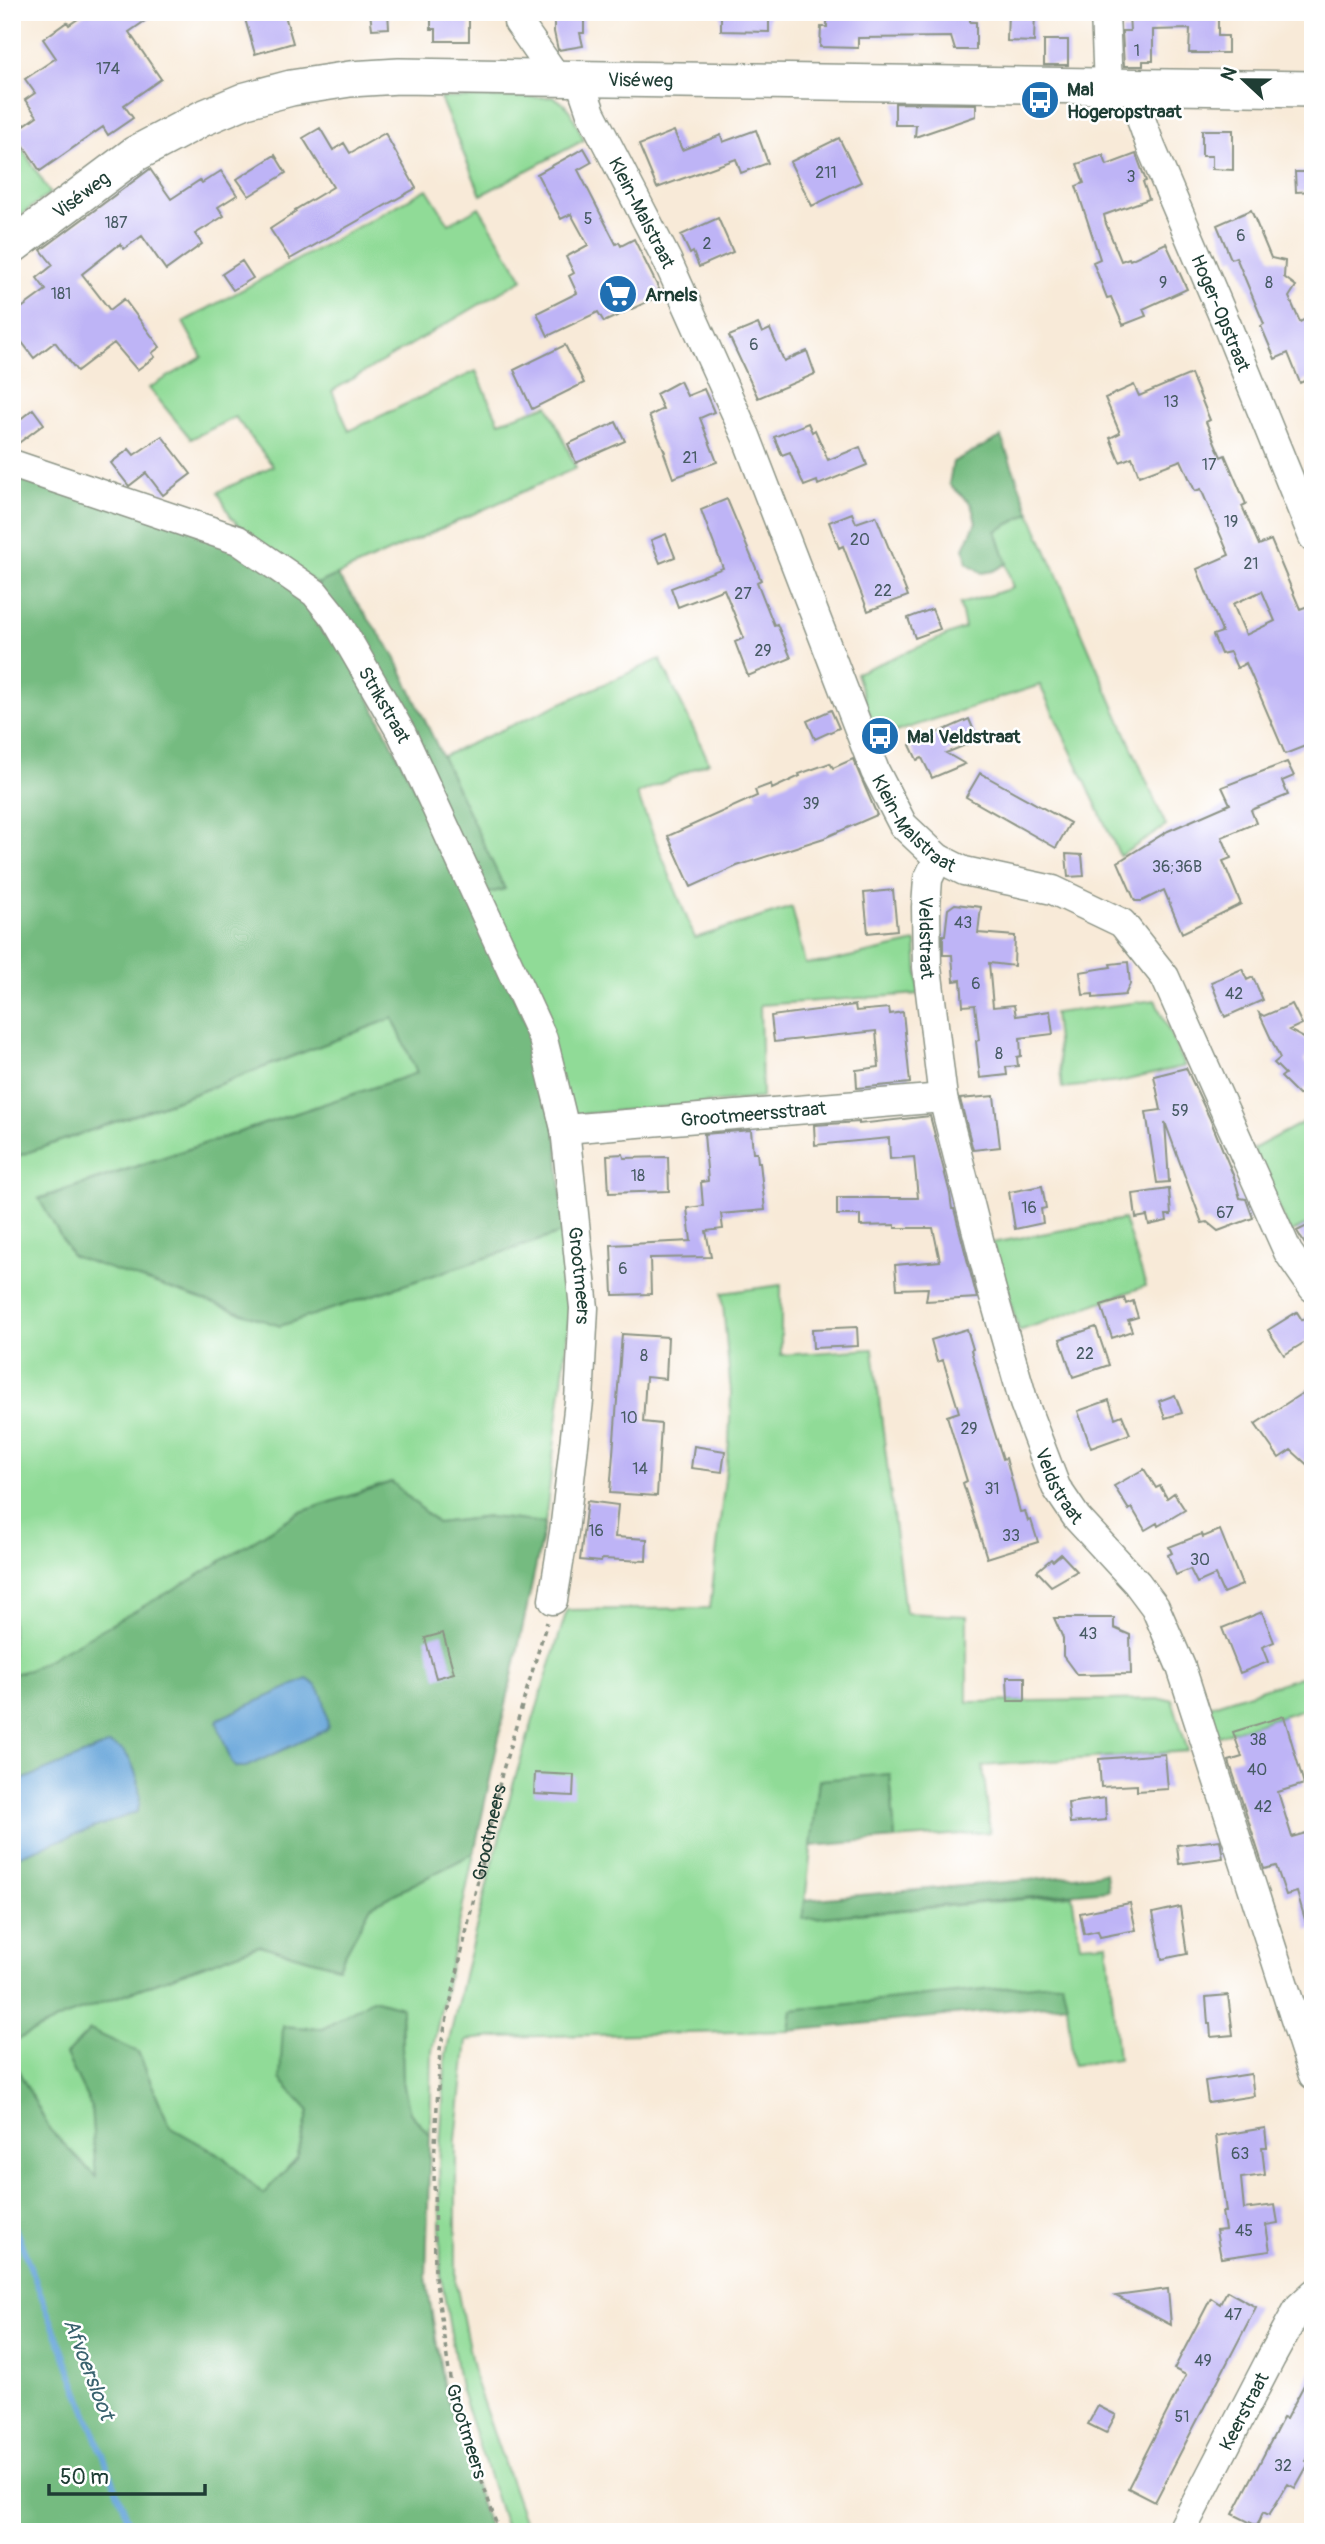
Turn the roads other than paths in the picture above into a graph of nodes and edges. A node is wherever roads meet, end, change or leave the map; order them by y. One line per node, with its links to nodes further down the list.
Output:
1 (1105, 12): 4 (street, Hoger-Opstraat)
2 (518, 22): 3 (street, Klein-Malstraat)
3 (568, 78): 4 (main road, Viséweg); 6 (main road, Viséweg); 9 (street, Klein-Malstraat)
4 (1123, 87): 5 (main road, Viséweg); 8 (street, Hoger-Opstraat)
5 (1313, 89)
6 (12, 246)
7 (12, 464): 11 (street, Strikstraat)
8 (1313, 537)
9 (938, 858): 10 (street, Veldstraat); 12 (street, Klein-Malstraat)
10 (943, 1098): 11 (street, Grootmeersstraat); 14 (street, Veldstraat)
11 (565, 1129): 13 (street, Grootmeers)
12 (1313, 1288)
13 (553, 1600)
14 (1313, 2075)
15 (1313, 2294): 16 (street, Keerstraat)
16 (1181, 2532)

